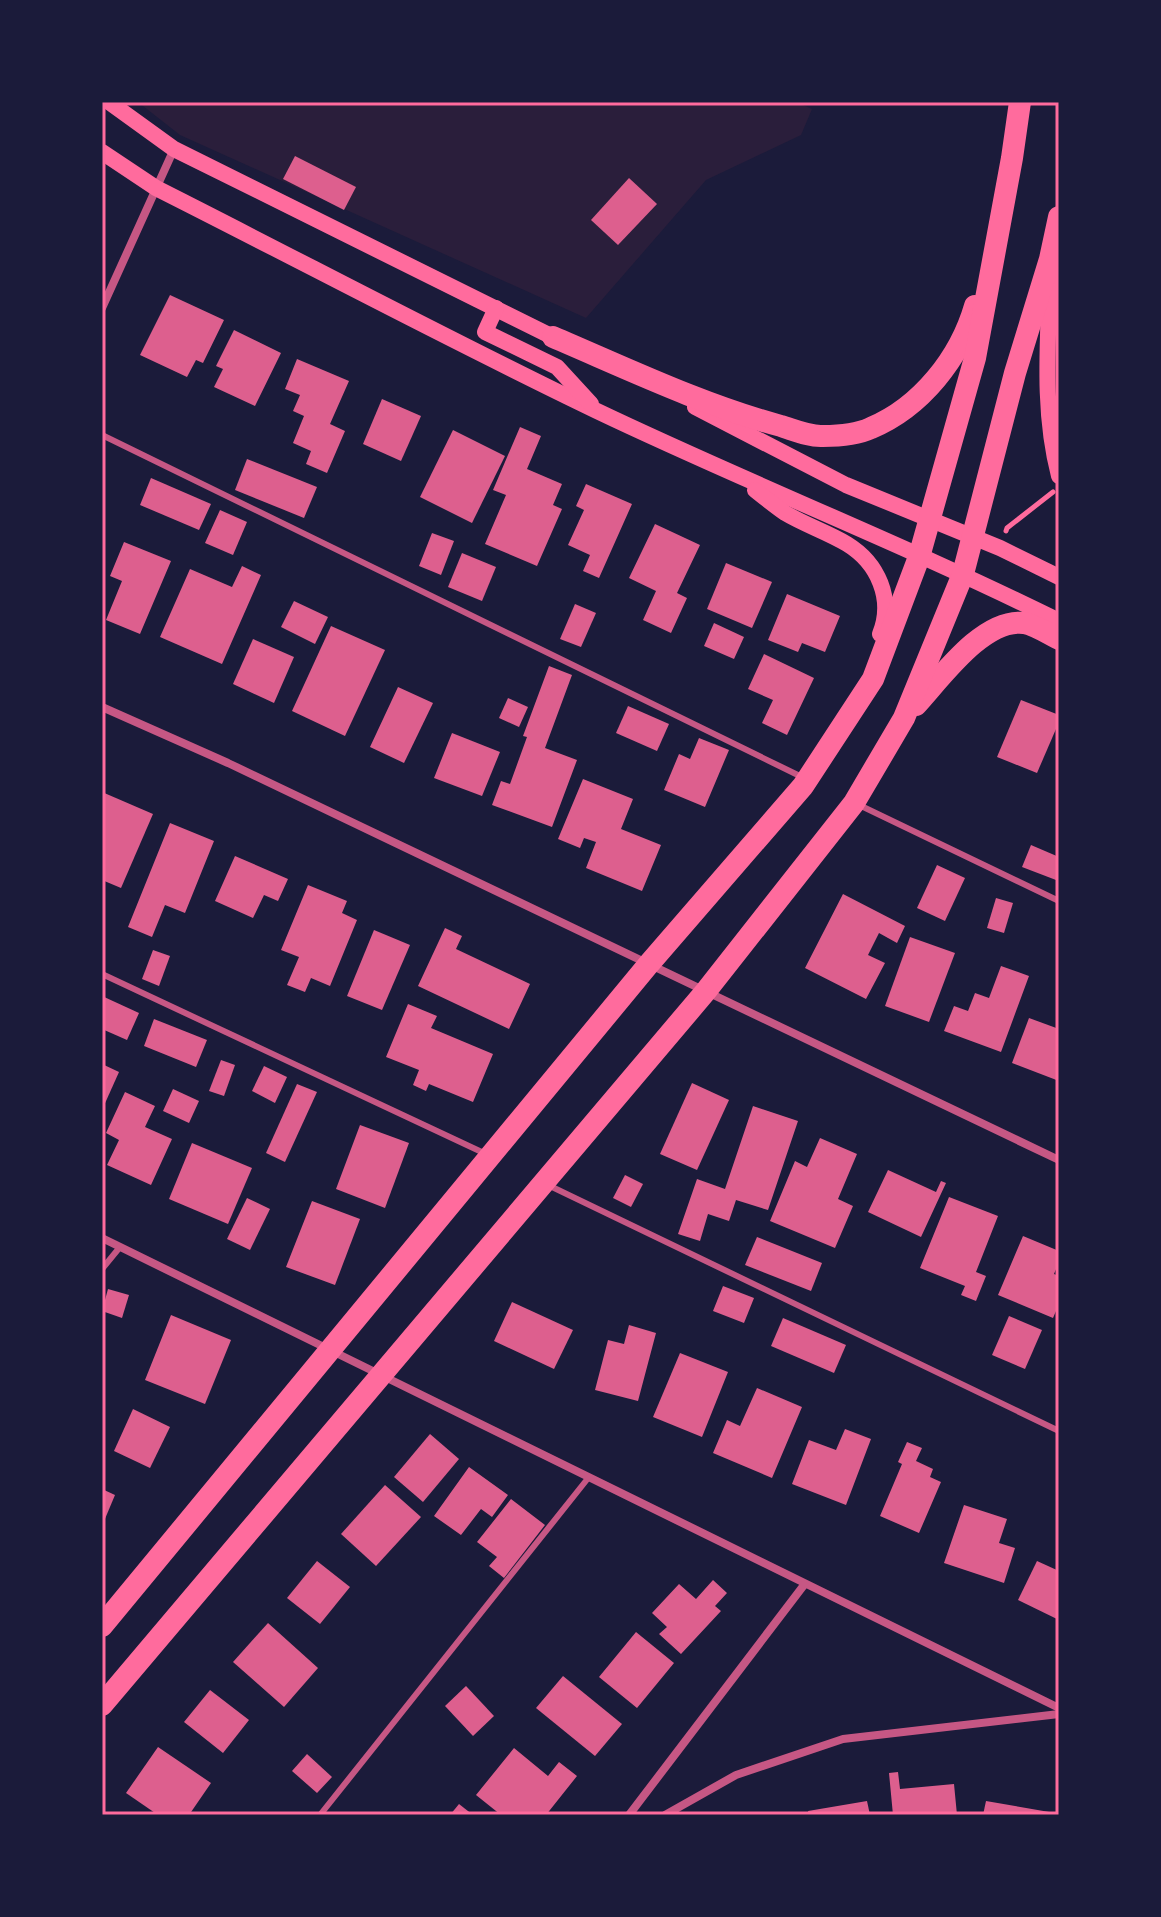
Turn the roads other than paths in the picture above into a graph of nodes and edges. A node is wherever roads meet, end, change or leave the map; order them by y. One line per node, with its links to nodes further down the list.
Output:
1 (109, 102): 3 (main road)
2 (1020, 102): 7 (highway)
3 (174, 149): 5 (street); 10 (main road)
4 (102, 152): 5 (main road)
5 (156, 188): 9 (street); 12 (main road)
6 (1059, 217): 8 (highway)
7 (999, 230): 11 (highway); 16 (highway)
8 (1050, 259): 15 (main road); 17 (highway)
9 (102, 308)
10 (496, 308): 11 (main road); 12 (main road)
11 (553, 337): 16 (main road)
12 (597, 411): 14 (main road)
13 (102, 435): 26 (lane)
14 (731, 472): 18 (main road); 25 (main road)
15 (1059, 476)
16 (929, 519): 17 (main road); 18 (highway)
17 (972, 538): 19 (highway); 20 (main road)
18 (919, 557): 19 (main road); 25 (highway)
19 (963, 574): 21 (main road); 24 (highway)
20 (1059, 577)
21 (1059, 621)
22 (1059, 639): 24 (highway)
23 (102, 707): 29 (street)
24 (904, 718): 27 (highway)
25 (822, 759): 26 (highway)
26 (808, 779): 29 (highway)
27 (854, 803): 28 (lane); 31 (highway)
28 (1059, 901)
29 (648, 965): 31 (street); 32 (highway)
30 (102, 974): 32 (lane)
31 (706, 991): 33 (street); 34 (highway)
32 (490, 1156): 38 (highway)
33 (1059, 1160)
34 (543, 1182): 39 (highway); 40 (lane)
35 (102, 1238): 36 (street)
36 (120, 1247): 37 (lane); 38 (street)
37 (102, 1269)
38 (329, 1349): 39 (street); 43 (highway)
39 (378, 1376): 41 (street); 44 (highway)
40 (1059, 1431)
41 (589, 1477): 42 (street); 46 (lane)
42 (804, 1585): 45 (street); 47 (street)
43 (102, 1626)
44 (102, 1705)
45 (1059, 1711): 48 (street)
46 (320, 1815)
47 (629, 1815)
48 (665, 1815)

